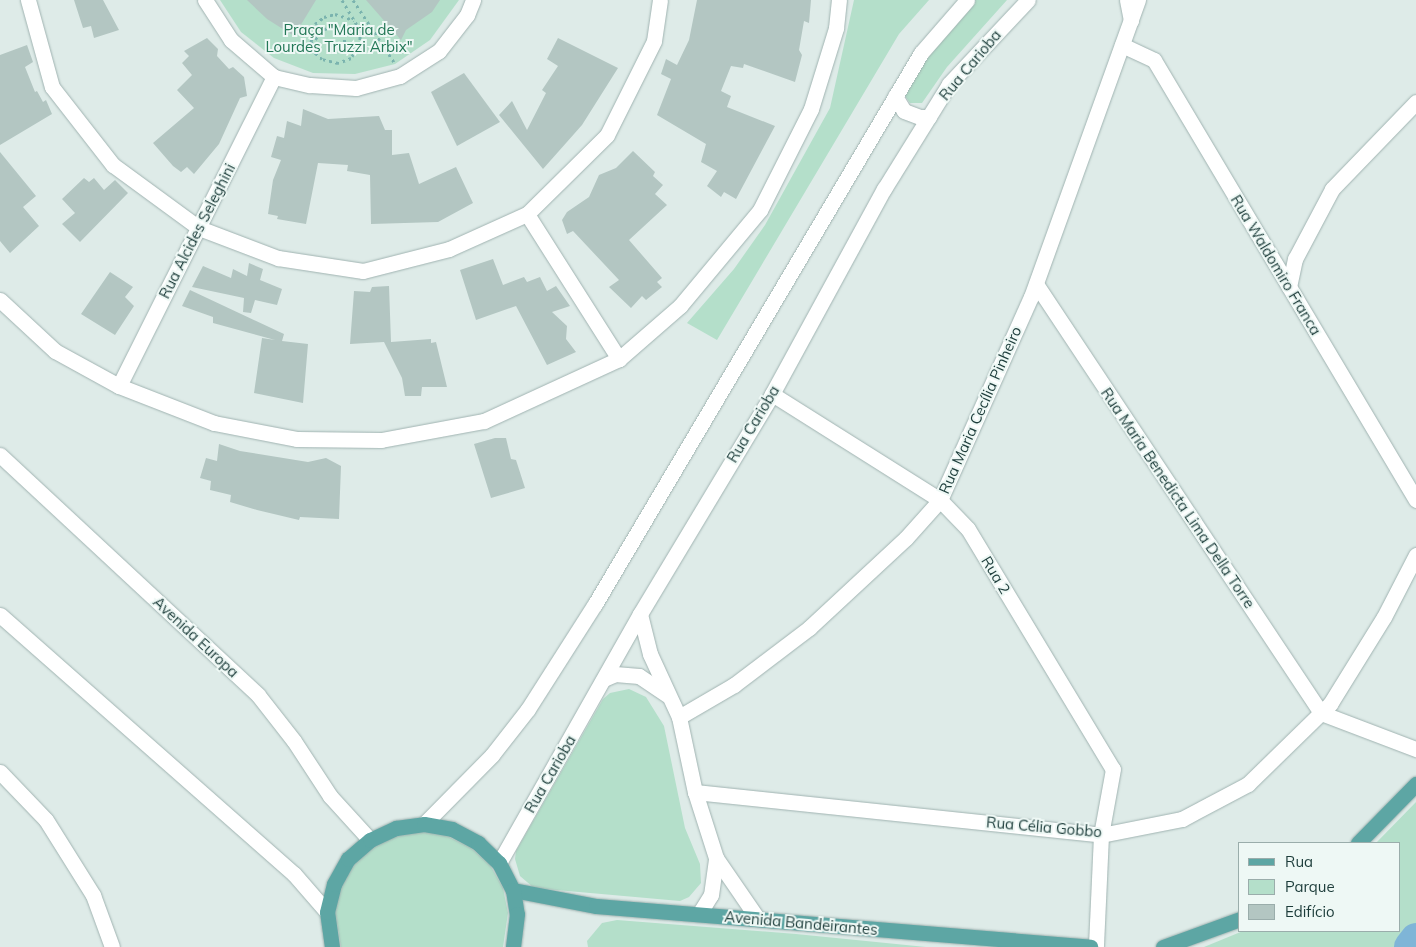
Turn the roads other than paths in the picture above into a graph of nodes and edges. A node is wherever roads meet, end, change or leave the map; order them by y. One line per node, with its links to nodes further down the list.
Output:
1 (28, 0): 17 (street)
2 (205, 0): 12 (street)
3 (473, 0): 12 (street)
4 (660, 0): 16 (street)
5 (839, 0): 21 (street)
6 (968, 0): 13 (street)
7 (1028, 0): 15 (street, Rua Carioba)
8 (1127, 0): 10 (street)
9 (1138, 0): 10 (street, Rua Maria Cecília Pinheiro)
10 (1130, 21): 11 (street, Rua Maria Cecília Pinheiro)
11 (1122, 45): 18 (street, Rua Maria Cecília Pinheiro); 19 (street, Rua Waldomiro Franca)
12 (274, 76): 17 (street, Rua Alcides Seleghini)
13 (895, 96): 15 (street); 38 (street)
14 (1416, 102): 19 (street)
15 (929, 117): 23 (street, Rua Carioba)
16 (527, 214): 17 (street); 21 (street)
17 (199, 228): 22 (street, Rua Alcides Seleghini)
18 (1036, 284): 25 (street, Rua Maria Cecília Pinheiro); 32 (street, Rua Maria Benedicta Lima Della Torre)
19 (1289, 287): 26 (street, Rua Waldomiro Franca)
20 (0, 300): 22 (street)
21 (619, 359): 22 (street)
22 (120, 386)
23 (772, 394): 25 (street, Rua 2); 28 (street, Rua Carioba)
24 (0, 454): 40 (street, Avenida Europa)
25 (940, 500): 33 (street, Rua Maria Cecília Pinheiro); 39 (street, Rua 2)
26 (1416, 500)
27 (1416, 555): 32 (street, Rua Célia Gobbo)
28 (640, 614): 30 (street, Rua Carioba); 31 (street)
29 (0, 615): 45 (street)
30 (604, 679): 31 (street); 43 (street, Rua Carioba)
31 (667, 695): 33 (street)
32 (1321, 713): 34 (street); 39 (street, Rua Célia Gobbo)
33 (679, 717): 37 (street)
34 (1416, 749)
35 (0, 772): 50 (street)
36 (1416, 784): 41 (main road)
37 (695, 792): 39 (street, Rua Célia Gobbo); 42 (street)
38 (424, 824): 40 (main road); 43 (main road)
39 (1101, 834): 53 (street, Rua 2)
40 (370, 840): 45 (main road)
41 (1359, 842)
42 (716, 858): 46 (street); 47 (street)
43 (499, 863): 44 (main road)
44 (513, 890): 46 (main road, Avenida Bandeirantes); 51 (main road)
45 (327, 912): 49 (main road)
46 (699, 914): 47 (main road, Avenida Bandeirantes)
47 (758, 919): 52 (main road, Avenida Bandeirantes)
48 (1238, 920): 54 (main road)
49 (330, 946)
50 (112, 947)
51 (513, 947)
52 (1090, 947)
53 (1096, 947)
54 (1164, 947)

